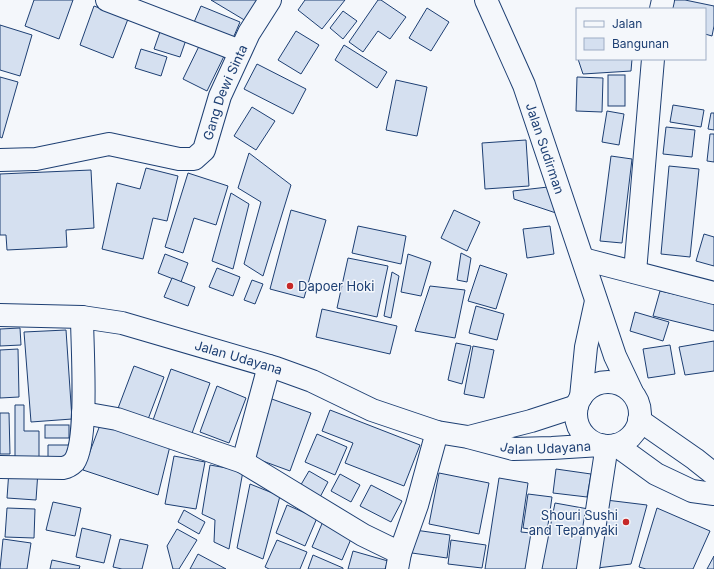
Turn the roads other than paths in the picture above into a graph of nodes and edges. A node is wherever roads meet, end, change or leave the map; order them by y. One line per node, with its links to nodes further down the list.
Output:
1 (107, 0): 4 (street)
2 (270, 0): 4 (street, Gang Dewi Sinta)
3 (486, 0): 7 (street, Jalan Sudirman)
4 (240, 51): 6 (street, Gang Dewi Sinta)
5 (653, 60): 8 (street)
6 (0, 160)
7 (583, 259): 8 (street); 10 (street, Jalan Sudirman)
8 (635, 272): 9 (street)
9 (714, 293)
10 (596, 300): 14 (street, Jalan Sudirman); 15 (street, Jalan Sudirman)
11 (0, 315): 12 (street, Jalan Udayana)
12 (82, 317): 13 (street, Jalan Udayana); 16 (street)
13 (269, 366): 18 (street, Jalan Udayana); 21 (street)
14 (632, 392): 15 (street); 17 (street)
15 (579, 401): 19 (street, Jalan Udayana); 20 (street)
16 (83, 413): 21 (street); 22 (street)
17 (639, 420): 20 (street); 23 (street)
18 (437, 432): 19 (street, Jalan Udayana); 25 (street)
19 (468, 437): 20 (street, Jalan Udayana)
20 (607, 448): 24 (street); 26 (street)
21 (243, 462): 25 (street)
22 (0, 468)
23 (714, 474)
24 (714, 494)
25 (399, 561)
26 (588, 569)

